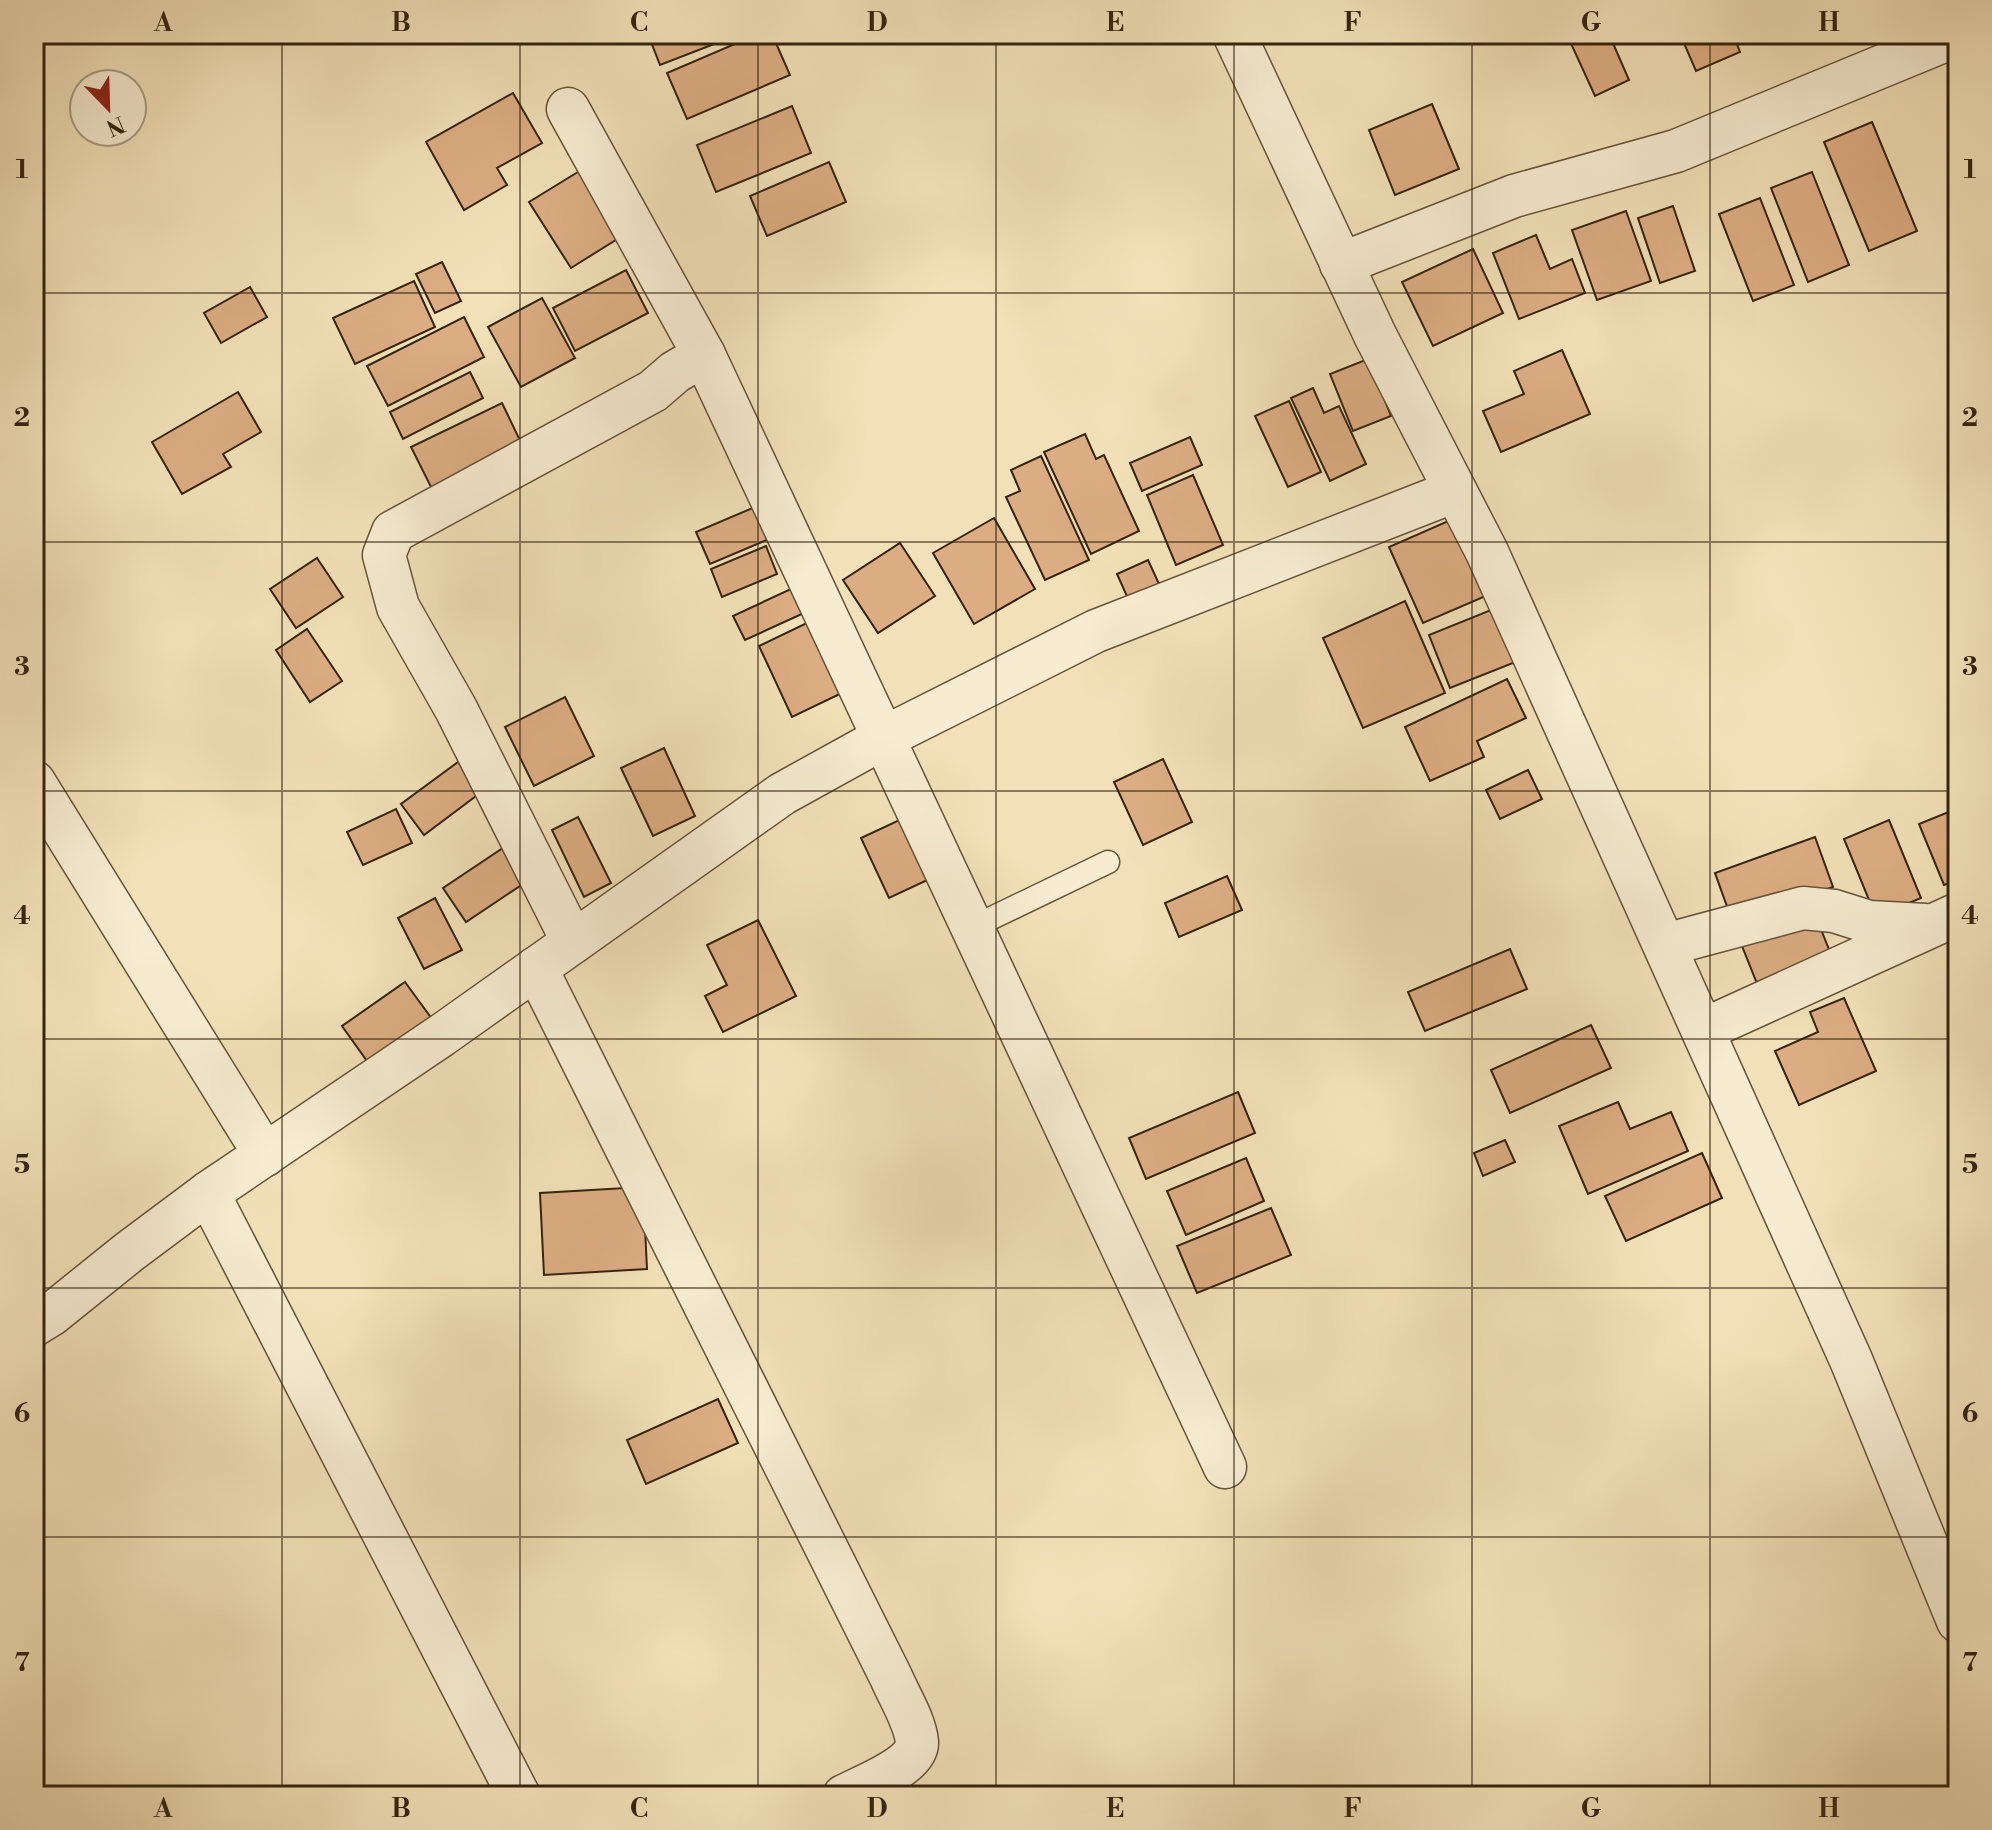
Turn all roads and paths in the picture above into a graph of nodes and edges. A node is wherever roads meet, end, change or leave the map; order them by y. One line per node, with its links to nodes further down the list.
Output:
1 (1234, 34): 4 (street)
2 (1958, 35): 4 (street)
3 (568, 109): 5 (street)
4 (1341, 264): 6 (street)
5 (704, 355): 7 (street); 12 (street)
6 (1455, 491): 7 (street); 13 (street)
7 (885, 737): 11 (street); 12 (street)
8 (34, 782): 16 (street)
9 (1108, 862): 11 (lane)
10 (1944, 920): 13 (street); 15 (street)
11 (973, 927): 19 (street)
12 (573, 942): 14 (street)
13 (1665, 945): 15 (street)
14 (536, 968): 16 (street); 22 (street)
15 (1703, 1030): 20 (street)
16 (265, 1155): 17 (street)
17 (208, 1193): 18 (street); 21 (street)
18 (34, 1325)
19 (1225, 1467)
20 (1958, 1621)
21 (519, 1796)
22 (844, 1796)

